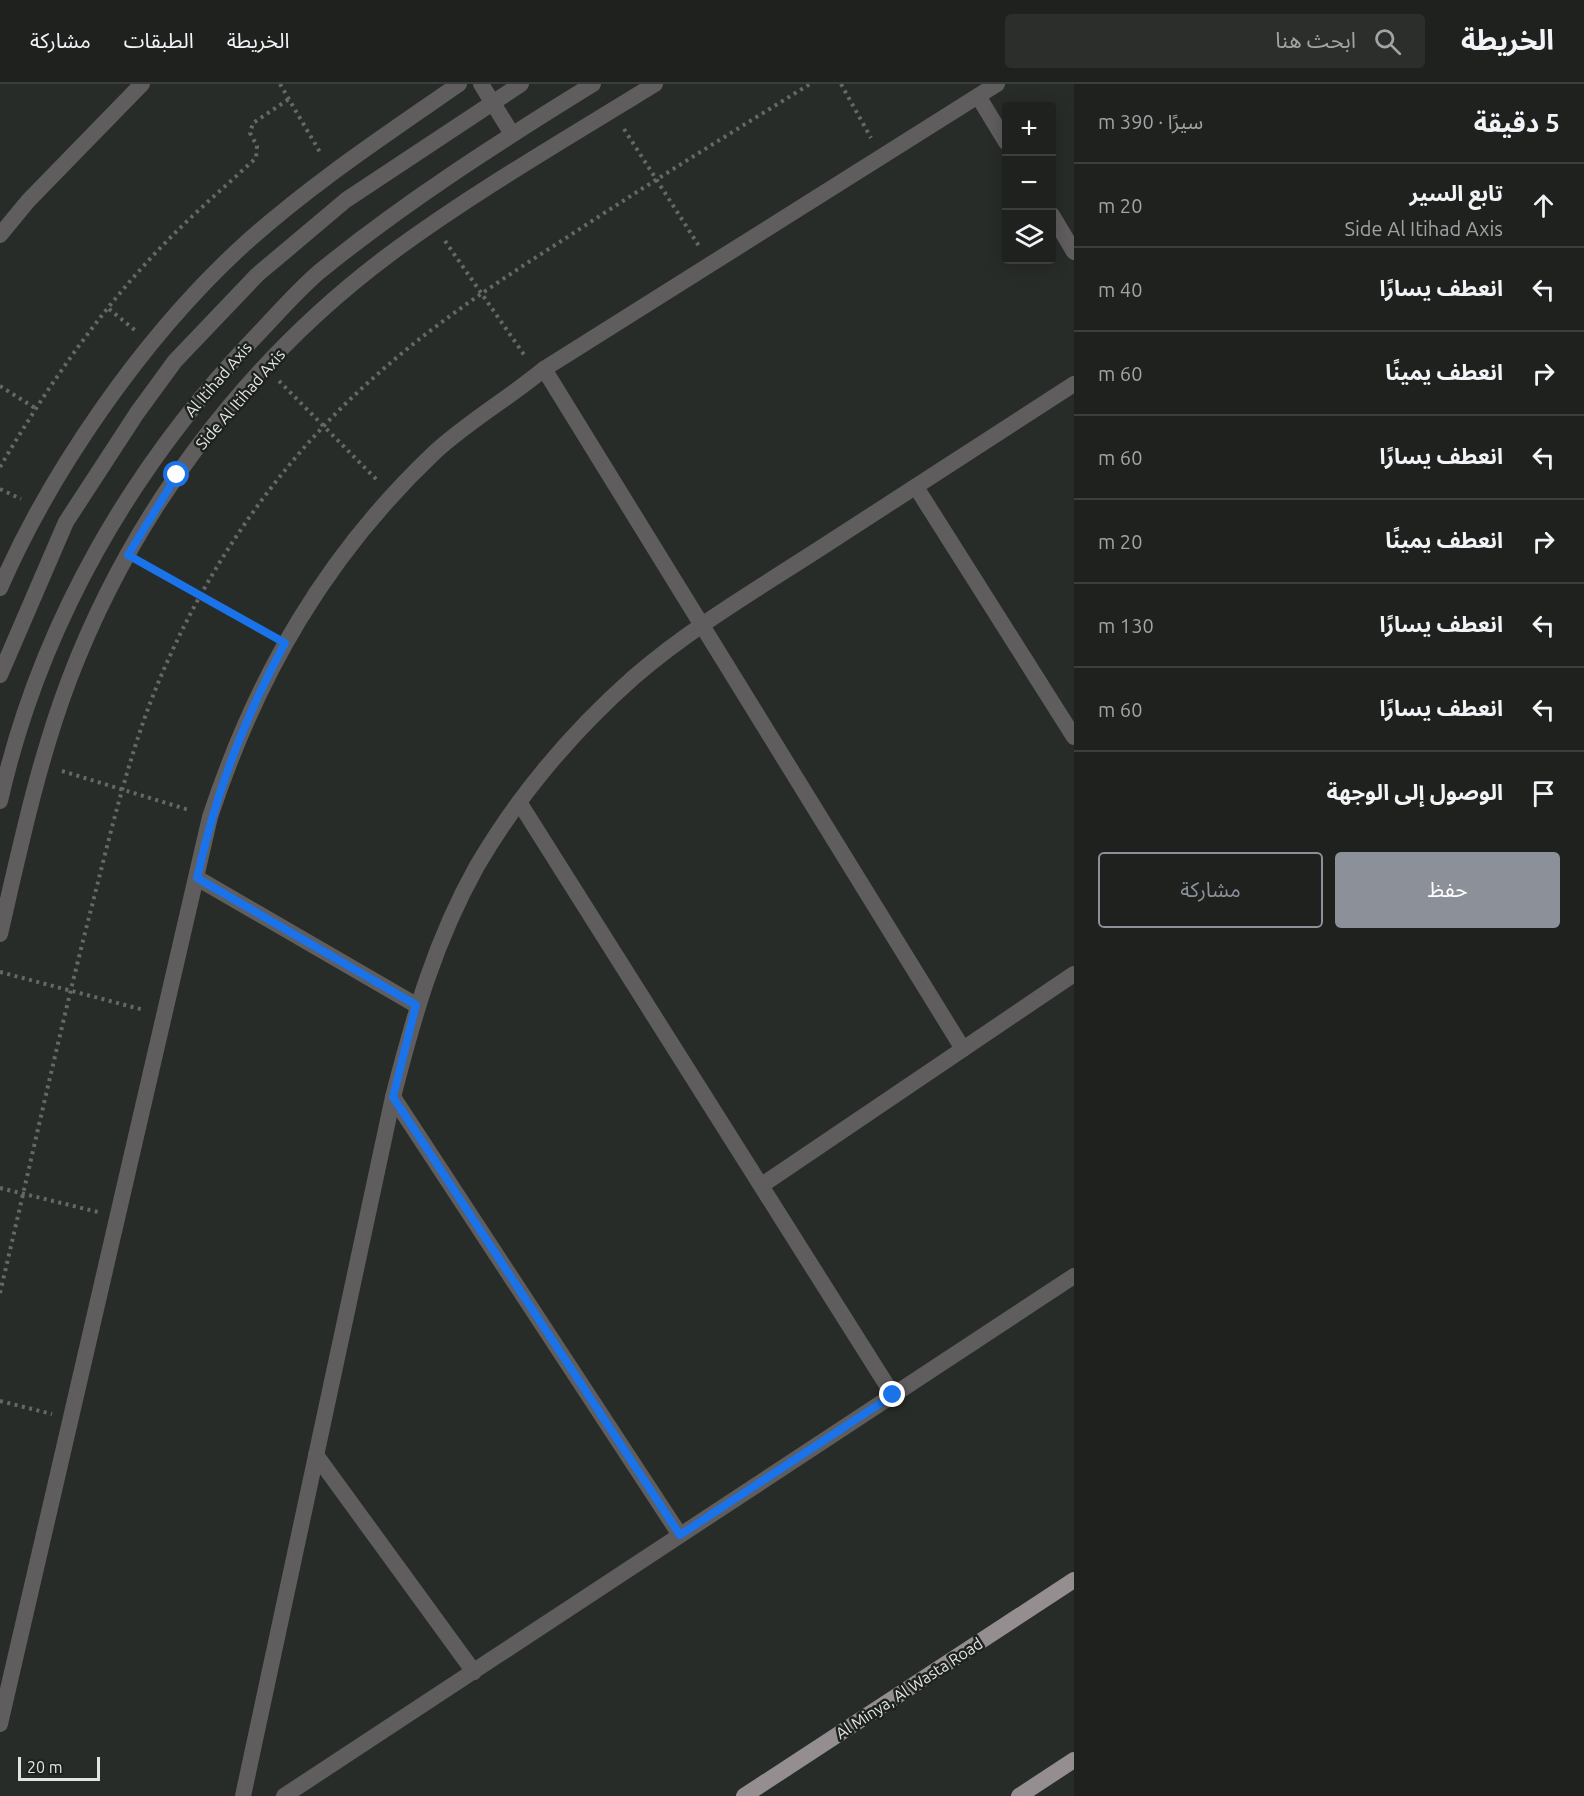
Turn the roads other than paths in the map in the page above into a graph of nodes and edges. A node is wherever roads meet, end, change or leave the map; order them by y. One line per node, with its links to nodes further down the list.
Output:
1 (142, 84): 13 (street)
2 (459, 84): 18 (street)
3 (481, 84): 9 (street)
4 (522, 84): 9 (street)
5 (593, 84): 10 (street, Al Itihad Axis)
6 (655, 84): 25 (street, Side Al Itihad Axis)
7 (997, 84): 8 (street)
8 (978, 96): 11 (street); 15 (street)
9 (492, 103): 10 (street); 20 (street)
10 (512, 134): 22 (street, Al Itihad Axis)
11 (1002, 135)
12 (1056, 222): 14 (street)
13 (0, 236)
14 (1074, 252)
15 (541, 372): 19 (street); 24 (street)
16 (1074, 384): 17 (street)
17 (916, 487): 19 (street); 21 (street)
18 (0, 588)
19 (703, 625): 23 (street); 28 (street)
20 (0, 675)
21 (1074, 737)
22 (0, 801)
23 (519, 802): 27 (street); 30 (street)
24 (197, 878): 27 (street); 37 (street)
25 (0, 934)
26 (1074, 974): 28 (street)
27 (416, 1005): 29 (street)
28 (963, 1049): 30 (street)
29 (393, 1097): 33 (street); 34 (street)
30 (762, 1185): 32 (street)
31 (1074, 1276): 32 (street)
32 (893, 1395): 34 (street)
33 (316, 1455): 36 (street); 39 (street)
34 (680, 1535): 36 (street)
35 (1074, 1580): 41 (main road, Al Minya, Al Wasta Road)
36 (474, 1671): 40 (street)
37 (0, 1724)
38 (1074, 1760): 42 (main road)
39 (243, 1796)
40 (284, 1796)
41 (744, 1796)
42 (1019, 1796)

